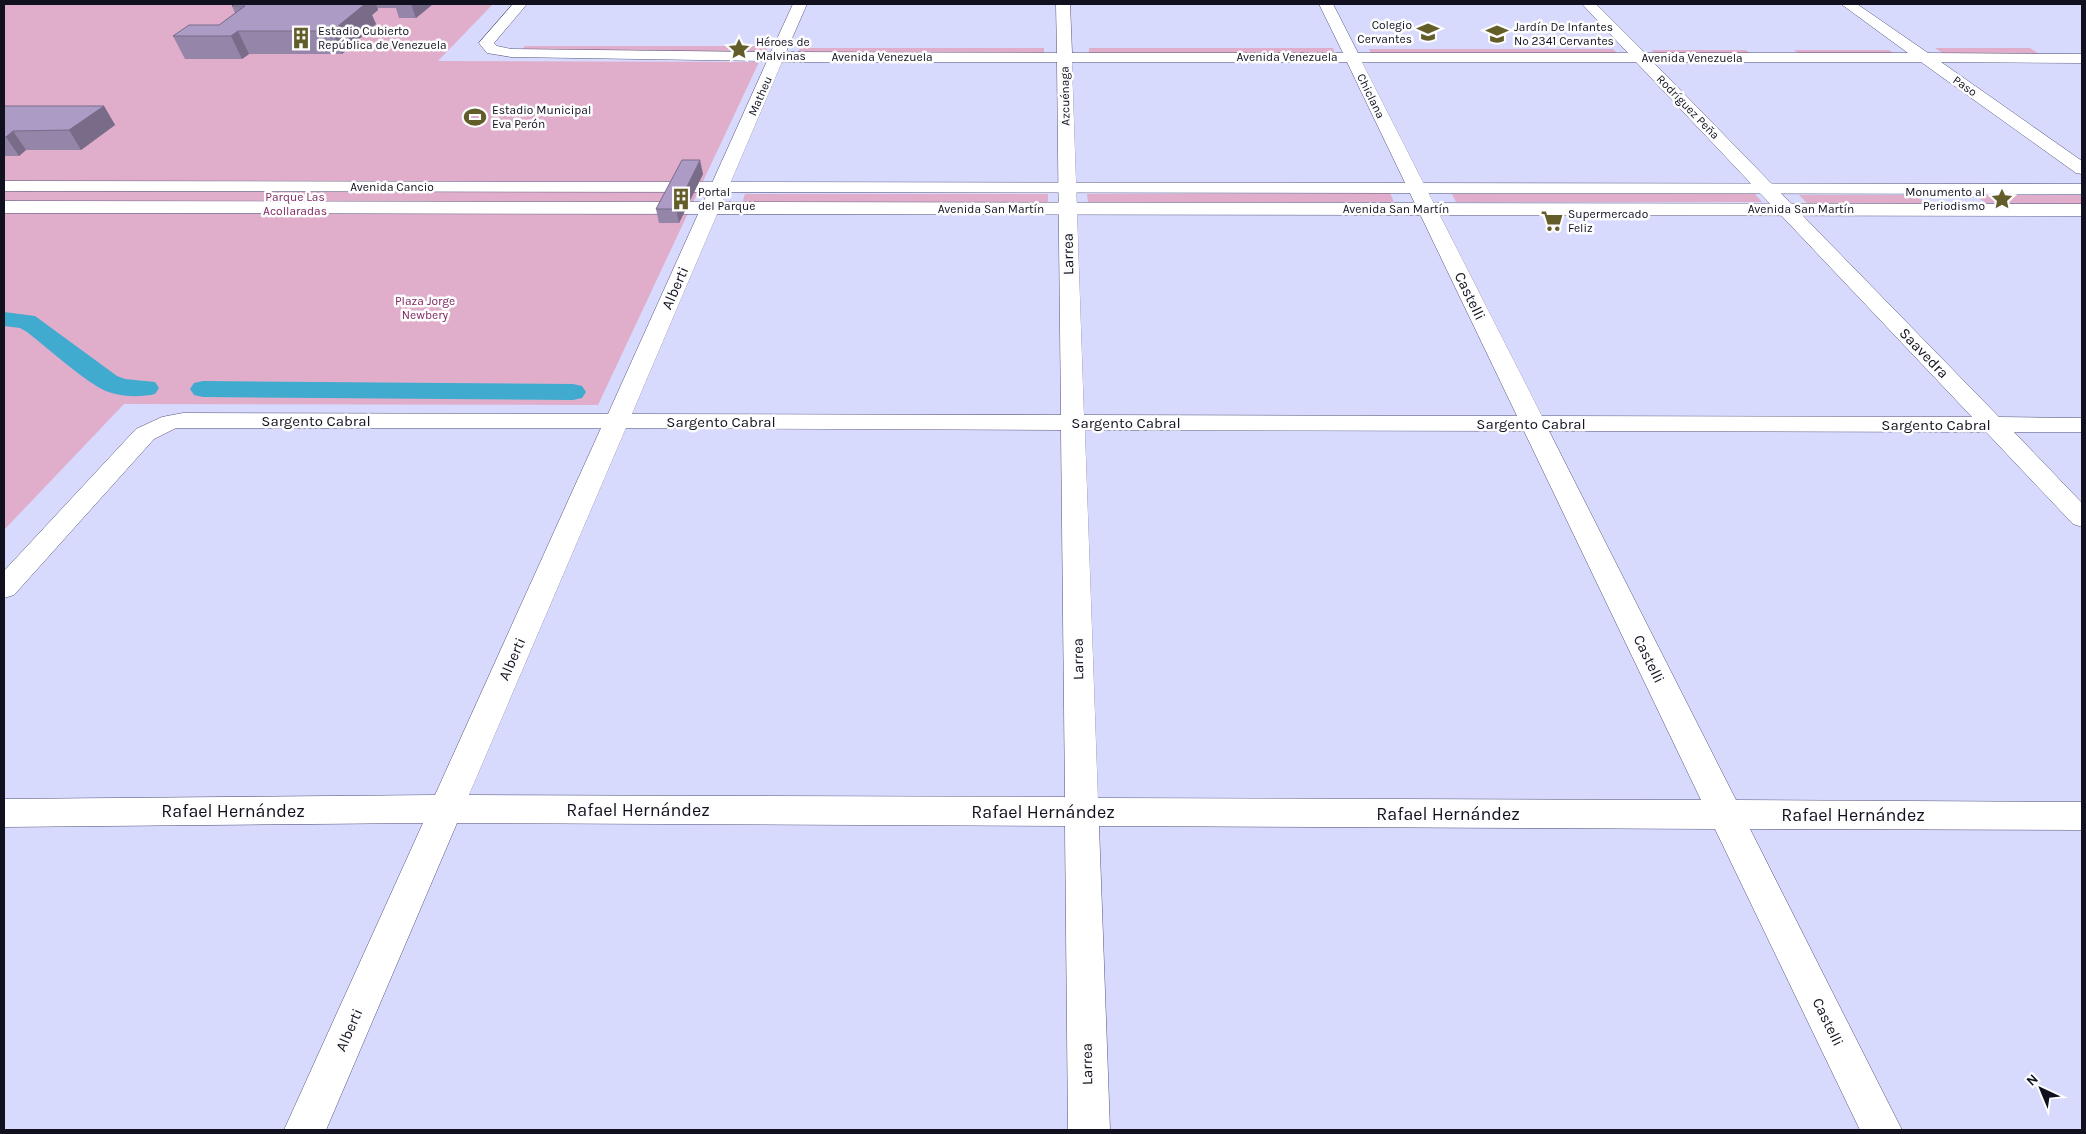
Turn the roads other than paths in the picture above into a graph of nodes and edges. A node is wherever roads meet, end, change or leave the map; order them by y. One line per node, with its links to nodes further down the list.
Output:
1 (520, 4): 10 (street)
2 (800, 4): 11 (street, Matheu)
3 (1063, 4): 12 (street, Azcuénaga)
4 (1326, 4): 13 (street, Chiclana)
5 (1589, 4): 7 (street, Rodríguez Peña)
6 (1848, 4): 8 (street, Paso)
7 (1629, 46): 8 (street, Avenida Venezuela); 13 (street, Avenida Venezuela); 14 (street, Rodríguez Peña)
8 (1908, 46): 9 (street, Avenida Venezuela); 15 (street, Paso)
9 (2082, 46)
10 (490, 49): 11 (street, Avenida Venezuela); 11 (street, Avenida Venezuela)
11 (780, 51): 12 (street, Avenida Venezuela); 19 (street, Matheu)
12 (1064, 51): 13 (street, Avenida Venezuela); 22 (street, Azcuénaga)
13 (1349, 52): 14 (street, Avenida Venezuela); 23 (street, Chiclana)
14 (1641, 58): 15 (street, Avenida Venezuela); 20 (street, Rodríguez Peña)
15 (1925, 58): 16 (street, Avenida Venezuela); 17 (street, Paso)
16 (2082, 58)
17 (2082, 169)
18 (4, 186): 19 (street, Avenida Cancio)
19 (720, 188): 22 (street, Avenida San Martín); 25 (street, Alberti)
20 (1766, 188): 21 (street, Avenida San Martín); 23 (street, Avenida San Martín); 26 (street, Saavedra)
21 (2082, 189)
22 (1067, 198): 23 (street, Avenida San Martín); 25 (street, Avenida San Martín); 29 (street, Larrea)
23 (1422, 198): 26 (street, Avenida San Martín); 30 (street, Castelli)
24 (4, 207): 25 (street, Avenida Cancio)
25 (710, 208): 28 (street, Alberti)
26 (1786, 209): 27 (street, Avenida San Martín); 31 (street, Saavedra)
27 (2082, 210)
28 (616, 422): 29 (street, Sargento Cabral); 34 (street, Sargento Cabral); 35 (street, Alberti)
29 (1072, 423): 30 (street, Sargento Cabral); 36 (street, Larrea)
30 (1533, 424): 31 (street, Sargento Cabral); 38 (street, Castelli)
31 (1993, 425): 32 (street, Sargento Cabral); 33 (street, Saavedra)
32 (2082, 425)
33 (2082, 518)
34 (4, 588)
35 (446, 809): 36 (street, Rafael Hernández); 37 (street, Rafael Hernández); 40 (street, Alberti)
36 (1082, 812): 38 (street, Rafael Hernández); 41 (street, Larrea)
37 (4, 813)
38 (1726, 815): 39 (street, Rafael Hernández); 42 (street, Castelli)
39 (2082, 816)
40 (305, 1130)
41 (1089, 1130)
42 (1881, 1130)

